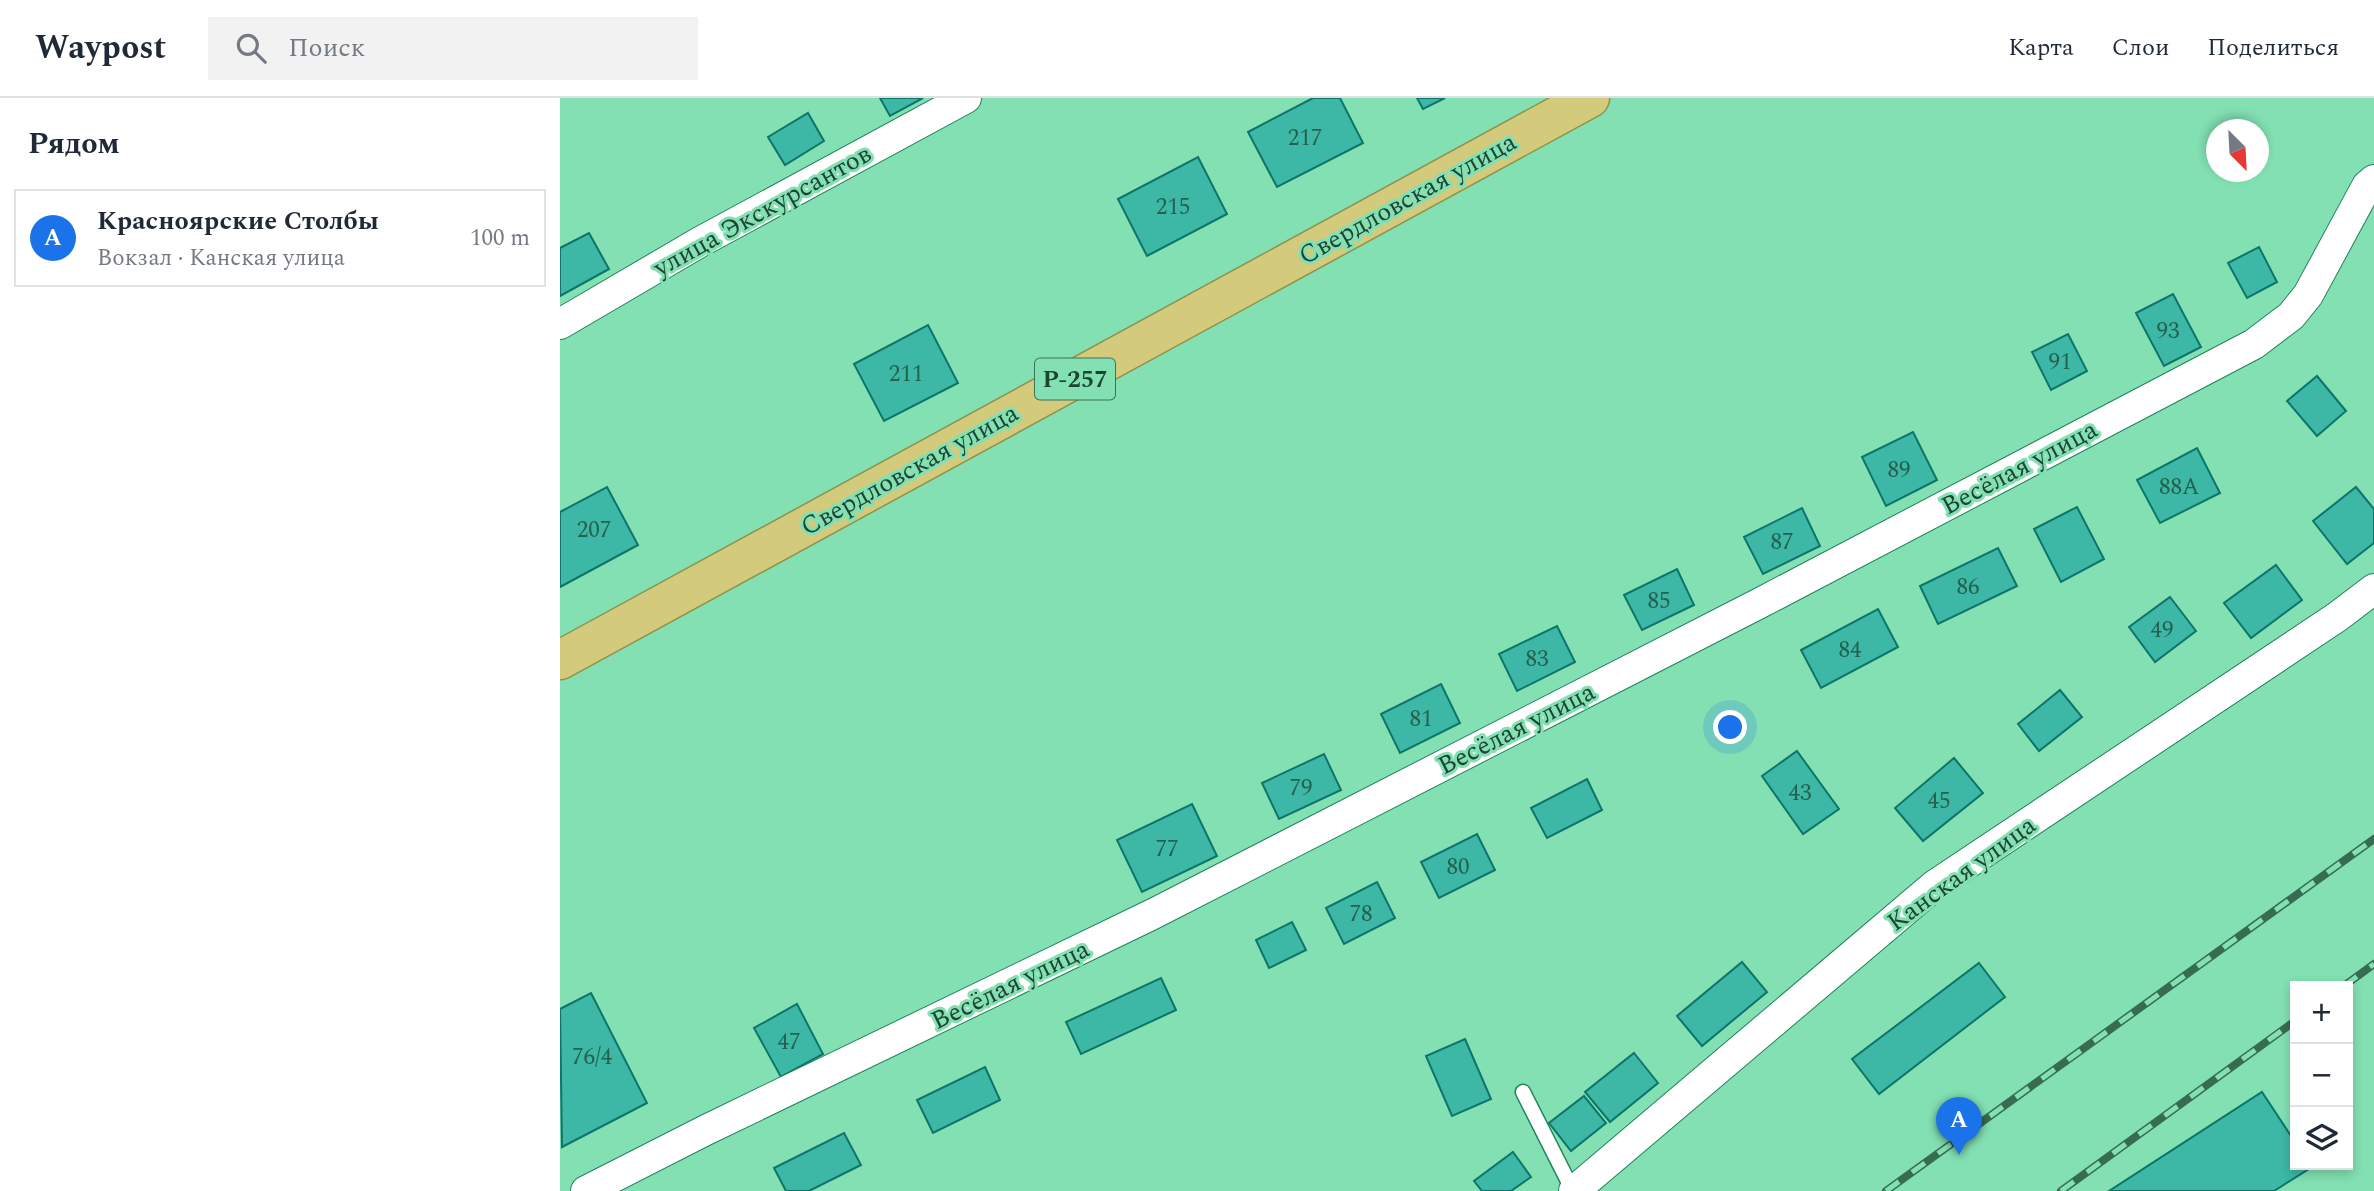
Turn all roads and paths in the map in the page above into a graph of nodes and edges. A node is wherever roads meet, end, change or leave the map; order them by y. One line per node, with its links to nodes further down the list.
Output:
1 (966, 98): 4 (street, улица Экскурсантов)
2 (1587, 99): 6 (highway, Свердловская улица / Р-257)
3 (2374, 180): 8 (street, Весёлая улица)
4 (560, 324)
5 (2374, 589): 9 (street, Канская улица)
6 (560, 660)
7 (1523, 1092): 9 (lane)
8 (586, 1191)
9 (1574, 1191)

